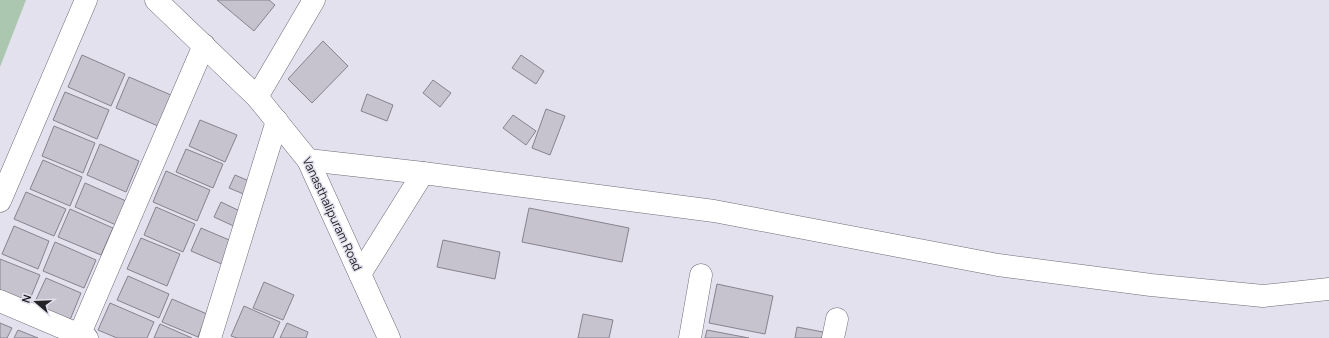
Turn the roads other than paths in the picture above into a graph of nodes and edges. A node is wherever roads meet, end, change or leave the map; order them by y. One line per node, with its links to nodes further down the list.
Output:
1 (86, 0): 9 (street)
2 (156, 0): 4 (street, Vanasthalipuram Road)
3 (314, 0): 5 (street)
4 (204, 45): 5 (street, Vanasthalipuram Road); 14 (street)
5 (257, 97): 6 (street, Vanasthalipuram Road)
6 (277, 121): 7 (street, Vanasthalipuram Road); 15 (street)
7 (308, 160): 8 (street); 10 (street, Vanasthalipuram Road)
8 (423, 173): 10 (street); 12 (street)
9 (0, 201)
10 (360, 274): 16 (street, Vanasthalipuram Road)
11 (702, 275): 17 (street)
12 (1329, 289)
13 (0, 301): 14 (street)
14 (81, 337)
15 (210, 338)
16 (389, 338)
17 (690, 338)

